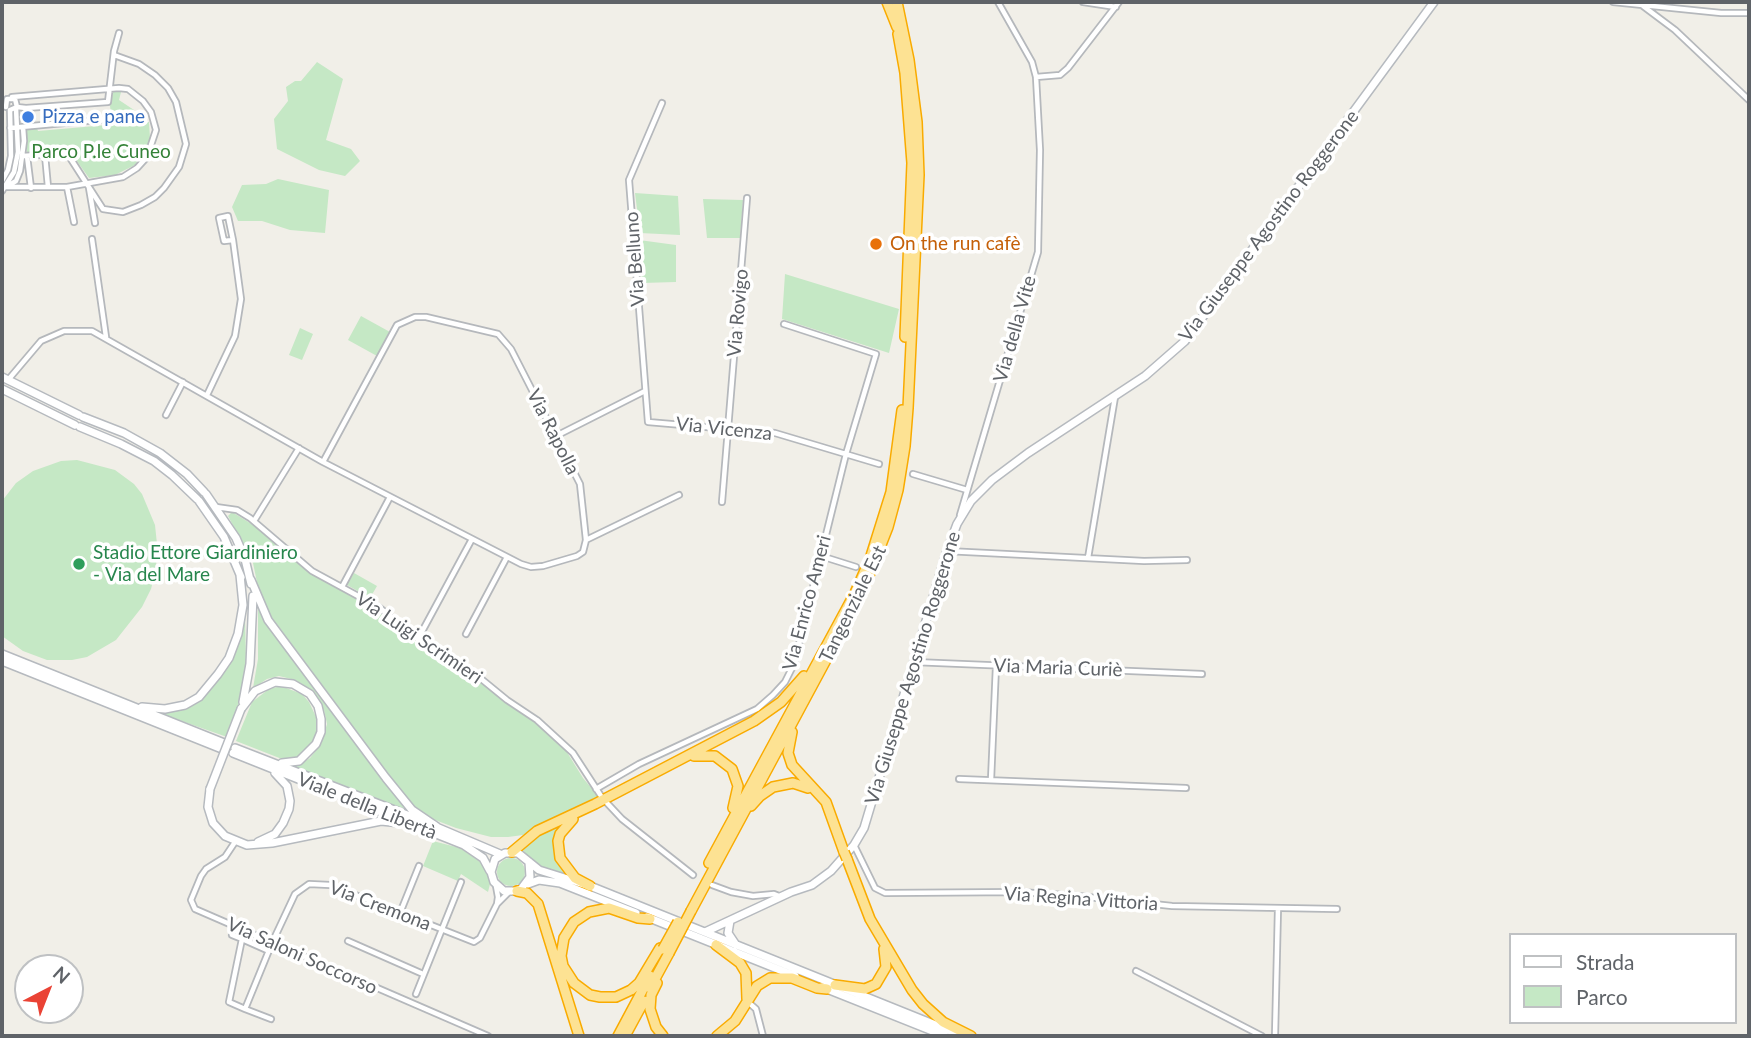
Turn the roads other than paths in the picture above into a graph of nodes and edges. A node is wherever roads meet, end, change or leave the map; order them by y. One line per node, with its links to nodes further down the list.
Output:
1 (889, 2): 80 (highway, Tangenziale Est)
2 (898, 2): 86 (highway, Tangenziale Est)
3 (998, 2): 12 (street, Via della Vite)
4 (1083, 2): 7 (street)
5 (1434, 2): 43 (main road, Via Giuseppe Agostino Roggerone)
6 (1613, 2): 8 (street)
7 (1117, 4): 12 (street)
8 (1643, 6): 9 (street); 15 (street)
9 (1749, 13)
10 (119, 33): 11 (street)
11 (114, 55): 13 (street); 26 (street)
12 (1036, 77): 55 (street, Via della Vite)
13 (109, 90): 14 (street); 17 (street); 26 (street)
14 (7, 99): 17 (street); 18 (street)
15 (1749, 100)
16 (662, 103): 41 (street, Via Belluno)
17 (17, 107): 18 (street); 20 (street)
18 (6, 108): 21 (street)
19 (108, 119): 20 (street)
20 (20, 127): 21 (street); 25 (street); 27 (street)
21 (10, 128): 24 (street)
22 (45, 155): 25 (street); 26 (street); 28 (street)
23 (2, 156): 24 (street)
24 (11, 156): 27 (street)
25 (25, 156): 27 (street); 30 (street)
26 (88, 184): 29 (street); 33 (street)
27 (3, 186): 30 (street)
28 (48, 187): 29 (street); 30 (street)
29 (67, 187): 32 (street)
30 (31, 188)
31 (747, 198): 48 (street, Via Rovigo)
32 (74, 222)
33 (94, 223)
34 (92, 239): 37 (street)
35 (233, 240): 35 (street); 42 (street)
36 (784, 324): 51 (street, Via Enrico Ameri)
37 (106, 337): 38 (street); 39 (street)
38 (4, 379): 40 (main road); 45 (main road)
39 (183, 382): 42 (street); 44 (street)
40 (2, 388): 47 (main road)
41 (645, 391): 46 (street, Via Belluno); 49 (street)
42 (207, 395): 50 (street)
43 (1115, 397): 63 (main road, Via Giuseppe Agostino Roggerone); 71 (street)
44 (166, 415)
45 (81, 416): 47 (main road); 56 (main road)
46 (648, 422): 48 (street, Via Vicenza)
47 (77, 426): 59 (main road)
48 (729, 429): 51 (street, Via Vicenza); 60 (street, Via Rovigo)
49 (556, 436): 52 (street, Via Rapolla); 65 (street, Via Rapolla)
50 (299, 448): 52 (street); 62 (street)
51 (846, 454): 53 (street, Via Vicenza); 69 (street, Via Enrico Ameri)
52 (323, 462): 58 (street)
53 (879, 464)
54 (913, 474): 55 (street)
55 (967, 491): 63 (street, Via della Vite)
56 (205, 493): 59 (main road); 61 (main road)
57 (679, 495): 65 (street)
58 (390, 497): 64 (street); 76 (street)
59 (198, 500): 68 (main road)
60 (722, 502)
61 (216, 507): 62 (street, Via Luigi Scrimieri); 66 (main road)
62 (254, 521): 76 (street, Via Luigi Scrimieri)
63 (957, 524): 67 (main road, Via Giuseppe Agostino Roggerone)
64 (472, 539): 70 (street); 78 (street)
65 (586, 540): 70 (street)
66 (242, 550): 68 (main road); 75 (main road)
67 (947, 551): 71 (street); 83 (main road, Via Giuseppe Agostino Roggerone)
68 (233, 554): 74 (main road)
69 (821, 556): 73 (street); 94 (street, Via Enrico Ameri)
70 (507, 557): 77 (street)
71 (1088, 558): 72 (street)
72 (1187, 560)
73 (856, 567)
74 (240, 575): 79 (main road); 87 (main road)
75 (251, 580): 79 (main road); 98 (main road)
76 (342, 587): 78 (street, Via Luigi Scrimieri)
77 (467, 634)
78 (418, 639): 94 (street, Via Luigi Scrimieri)
79 (251, 640): 88 (main road)
80 (829, 640): 90 (highway); 101 (highway, Tangenziale Est)
81 (2, 654): 87 (main road)
82 (2, 661): 87 (main road)
83 (914, 662): 84 (street, Via Maria Curiè); 103 (main road, Via Giuseppe Agostino Roggerone)
84 (996, 666): 85 (street, Via Maria Curiè); 92 (street)
85 (1202, 674)
86 (807, 695): 95 (highway); 101 (highway, Tangenziale Est)
87 (129, 705)
88 (241, 709): 89 (main road); 100 (main road, bridge)
89 (234, 750): 98 (main road, Viale della Libertà); 99 (main road, Viale della Libertà); 102 (main road)
90 (676, 763): 96 (highway); 101 (highway)
91 (959, 779): 92 (street)
92 (991, 780): 93 (street)
93 (1186, 788)
94 (596, 789): 96 (street, Via Luigi Scrimieri)
95 (822, 796): 101 (highway); 125 (highway)
96 (598, 800): 104 (highway); 113 (highway)
97 (607, 803): 109 (street)
98 (438, 827): 105 (main road, Viale della Libertà)
99 (452, 840): 102 (main road); 108 (main road, Viale della Libertà)
100 (235, 842): 102 (main road); 128 (street, Via Saloni Soccorso)
101 (722, 844): 132 (highway, Tangenziale Est, bridge)
102 (247, 845)
103 (854, 845): 115 (main road, Via Giuseppe Agostino Roggerone); 117 (street, Via Regina Vittoria)
104 (512, 852): 105 (main road); 106 (main road)
105 (501, 854): 108 (main road)
106 (528, 862): 113 (main road); 114 (main road)
107 (419, 866): 119 (street)
108 (491, 872): 111 (main road, Viale della Libertà)
109 (693, 875)
110 (461, 882): 122 (street)
111 (494, 882): 114 (main road); 116 (street)
112 (712, 885): 115 (street)
113 (590, 886): 124 (main road)
114 (518, 890): 116 (street, Via Cremona); 120 (main road); 142 (highway)
115 (780, 897): 121 (main road, Via Giuseppe Agostino Roggerone)
116 (497, 904): 122 (street, Via Cremona)
117 (1278, 908): 118 (street, Via Regina Vittoria); 152 (street)
118 (1337, 909)
119 (400, 913): 122 (street, Via Cremona); 128 (street, Via Cremona)
120 (650, 919): 124 (main road); 132 (highway)
121 (730, 921): 124 (main road, Via Giuseppe Agostino Roggerone); 130 (main road)
122 (440, 929): 134 (street)
123 (232, 935): 126 (street)
124 (703, 936): 129 (main road); 130 (main road)
125 (880, 937): 135 (highway); 150 (highway)
126 (242, 939): 131 (street); 138 (street)
127 (348, 941): 134 (street)
128 (272, 943): 131 (street, Via Cremona); 141 (street, Via Saloni Soccorso)
129 (716, 945): 135 (main road); 137 (highway)
130 (736, 945): 135 (main road)
131 (269, 951): 138 (street, Via Cremona)
132 (666, 951): 143 (highway); 144 (highway); 145 (highway)
133 (1136, 971): 151 (street)
134 (423, 974): 136 (street)
135 (831, 987): 137 (highway); 148 (main road); 149 (main road)
136 (416, 994)
137 (745, 1005): 139 (street); 139 (street); 146 (highway)
138 (245, 1009): 140 (street)
139 (758, 1018): 147 (street)
140 (271, 1019)
141 (488, 1036)
142 (579, 1036)
143 (618, 1036)
144 (625, 1036)
145 (663, 1036)
146 (717, 1036)
147 (763, 1036)
148 (945, 1036)
149 (963, 1036)
150 (971, 1036)
151 (1262, 1036)
152 (1276, 1036)

